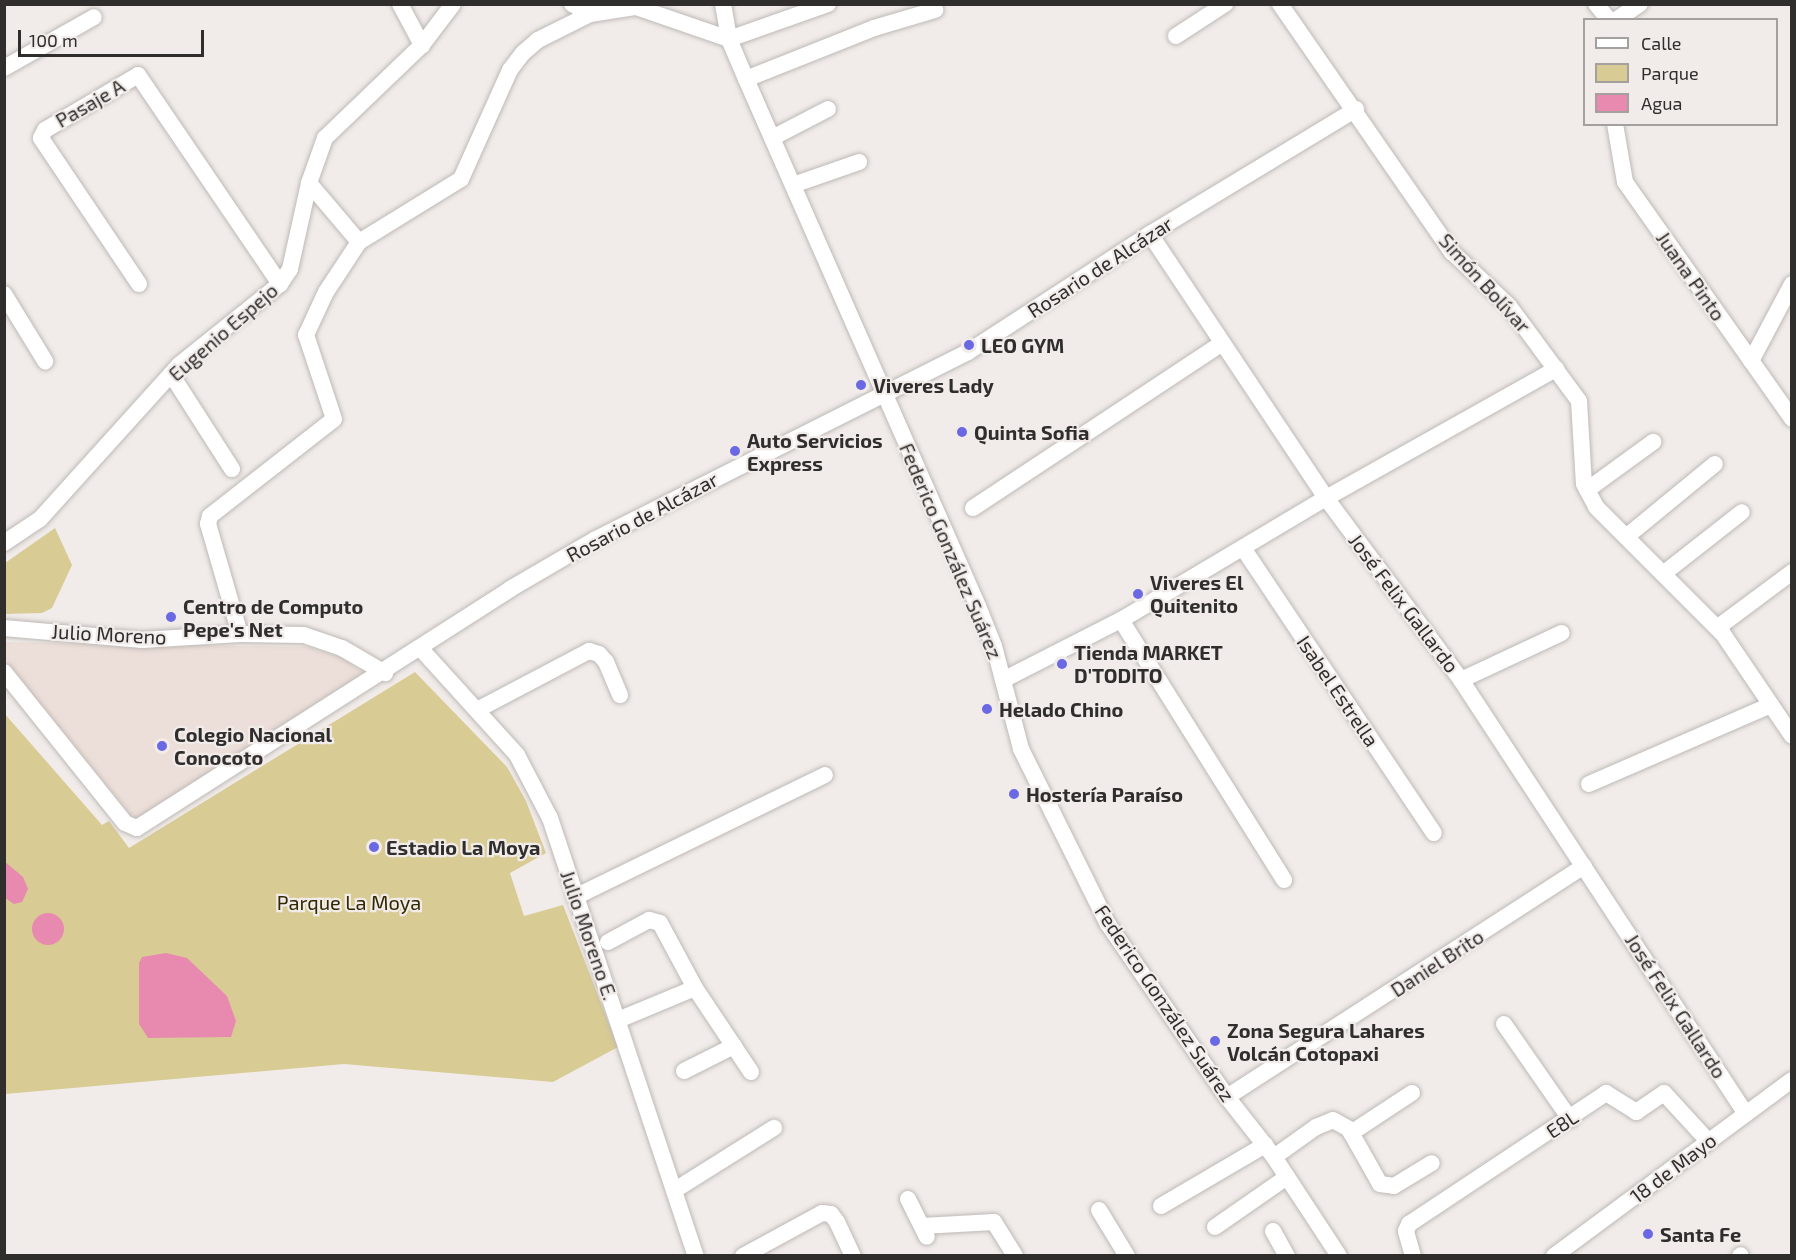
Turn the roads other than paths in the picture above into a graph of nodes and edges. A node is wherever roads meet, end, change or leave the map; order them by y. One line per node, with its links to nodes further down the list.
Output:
1 (400, 4): 17 (street)
2 (453, 4): 17 (street, Eugenio Espejo)
3 (572, 4): 11 (street)
4 (723, 4): 16 (street, Federico González Suárez)
5 (828, 4): 16 (street)
6 (1226, 4): 15 (street)
7 (1280, 4): 21 (street, Simón Bolívar)
8 (1596, 4): 13 (street)
9 (1640, 4): 14 (street)
10 (935, 10): 19 (street)
11 (590, 14): 16 (street); 28 (street)
12 (94, 16): 18 (street)
13 (1607, 18)
14 (1619, 18)
15 (1176, 36)
16 (729, 39): 19 (street, Federico González Suárez)
17 (422, 45): 25 (street, Eugenio Espejo)
18 (4, 68)
19 (746, 79): 23 (street, Federico González Suárez)
20 (828, 109): 23 (street)
21 (1356, 109): 27 (street, Rosario de Alcázar); 36 (street, Simón Bolívar)
22 (1615, 126): 35 (street, Juana Pinto)
23 (772, 138): 26 (street, Federico González Suárez)
24 (859, 162): 26 (street)
25 (309, 183): 28 (street); 30 (street, Eugenio Espejo)
26 (793, 185): 38 (street, Federico González Suárez)
27 (1150, 234): 33 (street, José Felix Gallardo); 38 (street, Rosario de Alcázar)
28 (359, 242): 56 (street)
29 (139, 284): 30 (street, Pasaje A)
30 (280, 284): 37 (street, Eugenio Espejo)
31 (1791, 284): 35 (street)
32 (4, 294): 34 (street)
33 (1222, 344): 44 (street, José Felix Gallardo); 45 (street)
34 (45, 361)
35 (1751, 361): 39 (street, Juana Pinto)
36 (1557, 369): 43 (street, Simón Bolívar); 44 (street)
37 (171, 374): 42 (street); 48 (street, Eugenio Espejo)
38 (885, 393): 57 (street, Rosario de Alcázar); 60 (street, Federico González Suárez)
39 (1791, 419)
40 (1653, 441): 43 (street)
41 (1715, 464): 47 (street)
42 (232, 469)
43 (1587, 490): 47 (street, Simón Bolívar)
44 (1326, 498): 49 (street); 61 (street, José Felix Gallardo)
45 (973, 508)
46 (1742, 512): 51 (street)
47 (1626, 537): 51 (street, Simón Bolívar)
48 (4, 543)
49 (1243, 548): 52 (street); 68 (street, Isabel Estrella)
50 (1791, 572): 54 (street)
51 (1663, 574): 54 (street, Simón Bolívar)
52 (1121, 620): 60 (street); 70 (street)
53 (4, 628): 56 (street, Julio Moreno)
54 (1717, 628): 63 (street, Simón Bolívar)
55 (1562, 633): 61 (street)
56 (240, 634): 59 (street, Julio Moreno)
57 (421, 649): 59 (street, Rosario de Alcázar); 64 (street, Julio Moreno E.)
58 (4, 672): 59 (street, Rosario de Alcázar)
59 (385, 673)
60 (1003, 680): 81 (street, Federico González Suárez)
61 (1461, 680): 69 (street, José Felix Gallardo)
62 (620, 695): 64 (street)
63 (1772, 705): 65 (street, Simón Bolívar); 67 (street)
64 (477, 710): 71 (street, Julio Moreno E.)
65 (1791, 736)
66 (825, 775): 71 (street)
67 (1589, 784)
68 (1434, 833)
69 (1584, 866): 81 (street, Daniel Brito); 82 (street, José Felix Gallardo)
70 (1284, 880)
71 (575, 897): 74 (street, Julio Moreno E.)
72 (608, 942): 73 (street)
73 (695, 988): 74 (street); 76 (street)
74 (618, 1020): 90 (street, Julio Moreno E.)
75 (1504, 1024): 83 (street)
76 (734, 1046): 77 (street); 78 (street)
77 (684, 1071)
78 (751, 1072)
79 (1791, 1080): 82 (street, 18 de Mayo)
80 (1412, 1093): 85 (street)
81 (1227, 1097): 87 (street, Federico González Suárez)
82 (1746, 1114): 86 (street, 18 de Mayo)
83 (1570, 1119): 86 (street, E8L); 103 (street, E8L)
84 (774, 1128): 90 (street)
85 (1351, 1133): 87 (street); 88 (street)
86 (1708, 1141): 104 (street, 18 de Mayo)
87 (1270, 1151): 89 (street, Federico González Suárez); 92 (street)
88 (1432, 1163)
89 (1287, 1177): 94 (street); 102 (street, Federico González Suárez)
90 (675, 1190): 97 (street, Julio Moreno E.)
91 (908, 1199): 100 (street)
92 (1161, 1206)
93 (1099, 1210): 96 (street)
94 (1215, 1227)
95 (1273, 1231): 101 (street)
96 (1122, 1254)
97 (696, 1256)
98 (743, 1256): 99 (street)
99 (853, 1256)
100 (1015, 1256)
101 (1287, 1256)
102 (1339, 1256)
103 (1413, 1256)
104 (1554, 1256)

